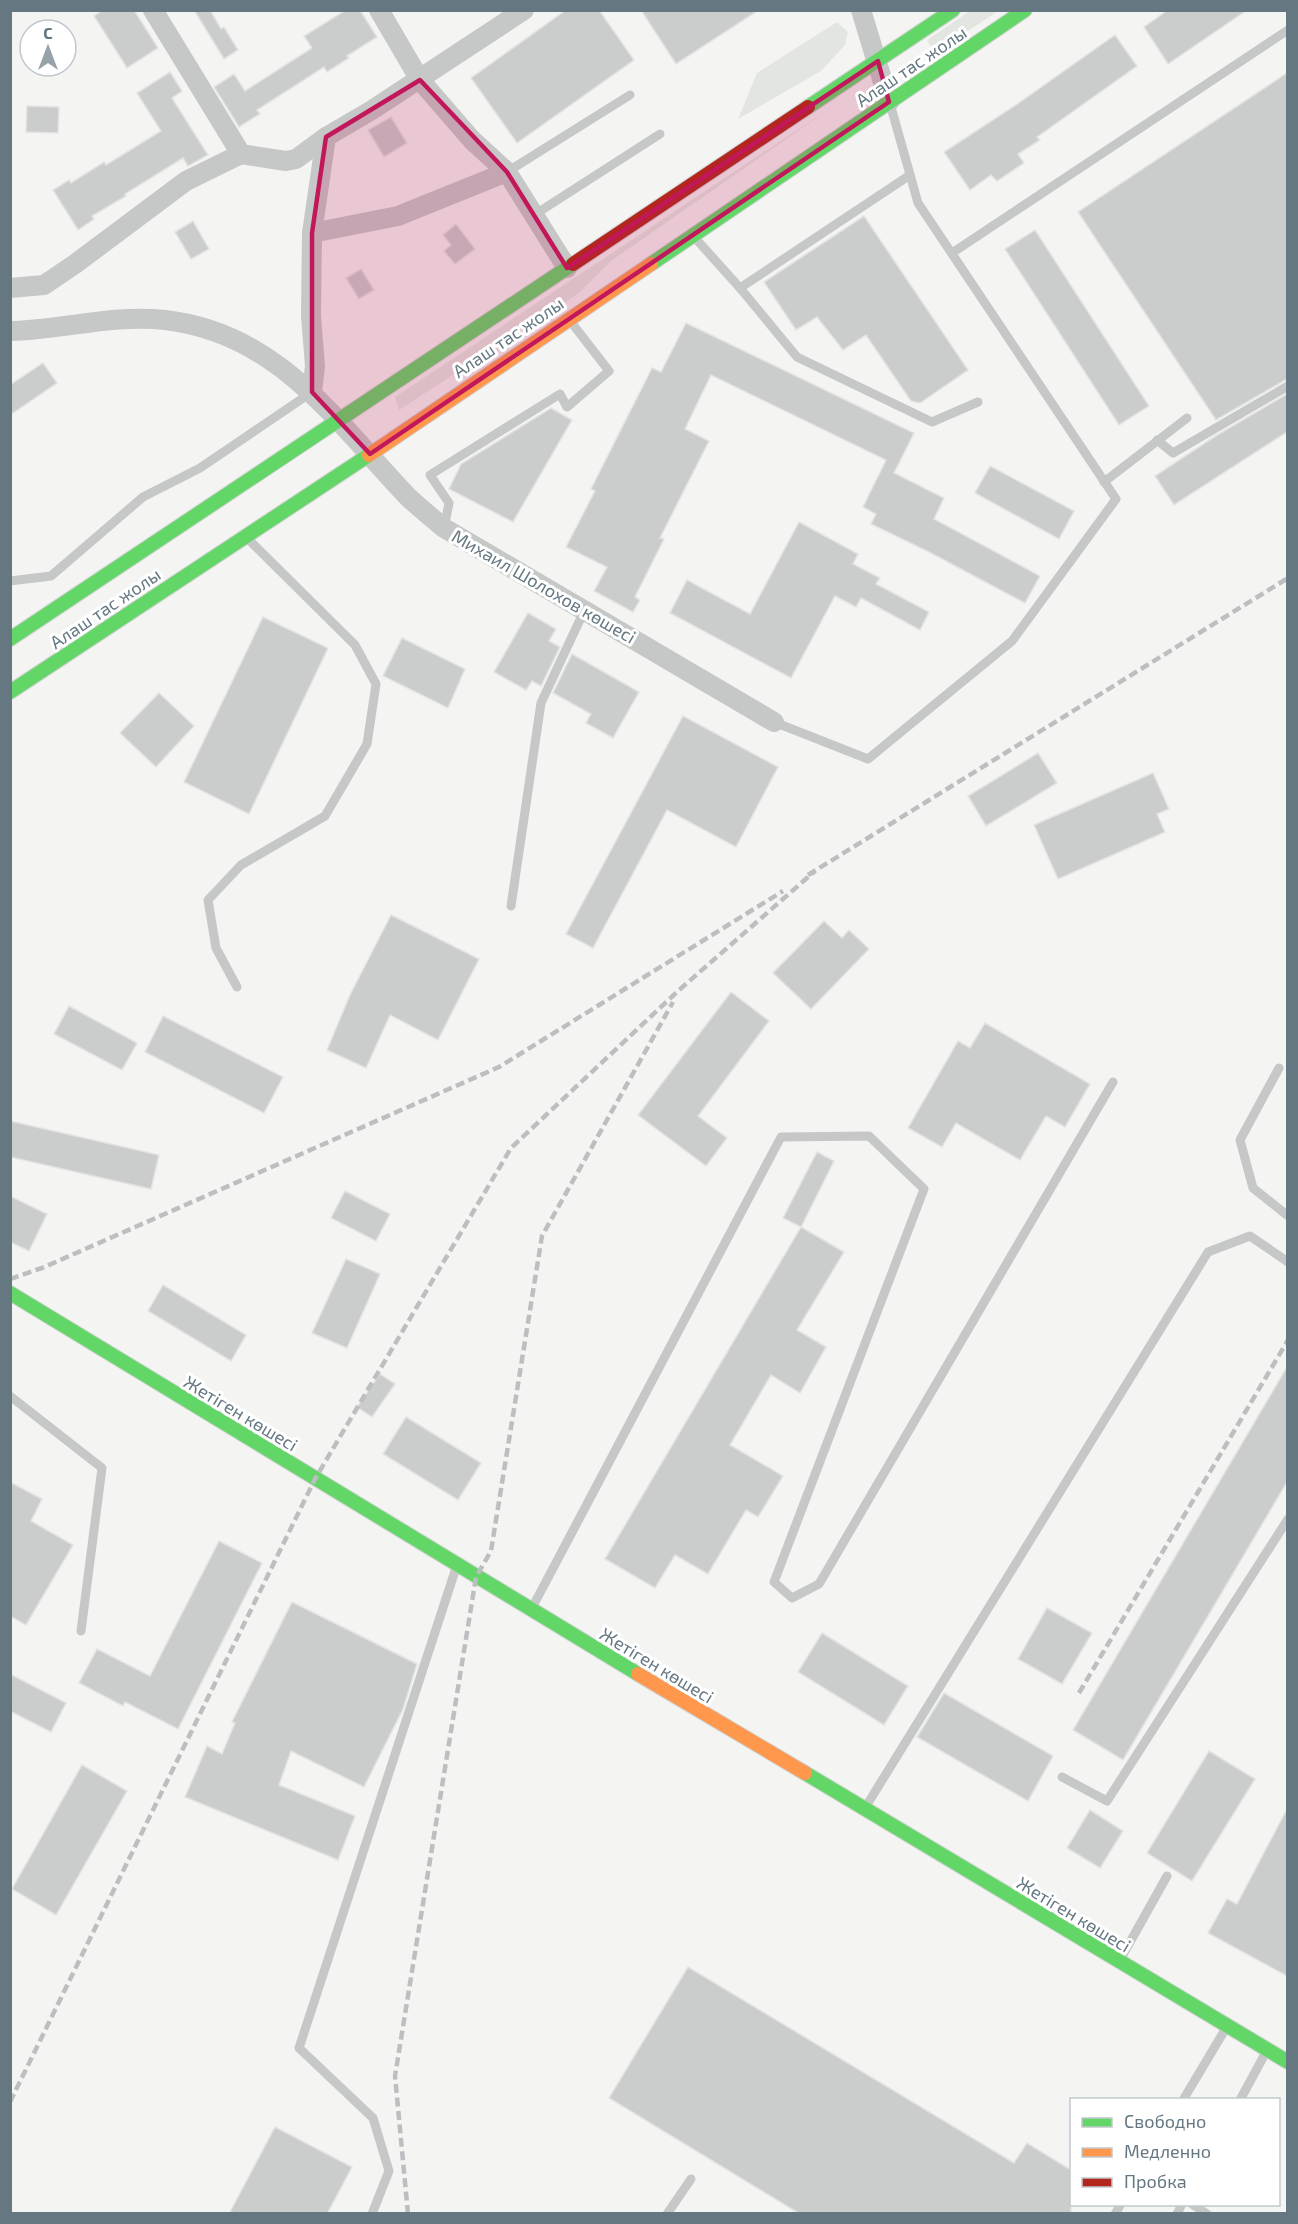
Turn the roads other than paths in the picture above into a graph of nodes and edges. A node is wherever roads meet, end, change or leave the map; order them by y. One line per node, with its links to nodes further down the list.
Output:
1 (153, 10): 14 (street)
2 (379, 10): 9 (street)
3 (524, 10): 9 (street)
4 (861, 10): 8 (street)
5 (953, 10): 8 (main road, Алаш тас жолы)
6 (1025, 10): 11 (main road, Алаш тас жолы)
7 (1287, 30): 20 (lane)
8 (878, 61): 11 (street); 21 (main road, Алаш тас жолы)
9 (420, 80): 13 (street); 15 (street)
10 (630, 95): 15 (lane)
11 (890, 102): 16 (lane); 19 (main road, Алаш тас жолы)
12 (660, 134): 17 (lane)
13 (326, 137): 14 (street); 18 (street)
14 (241, 154): 22 (street)
15 (507, 172): 17 (street); 18 (street)
16 (910, 175): 20 (lane); 23 (lane)
17 (534, 215): 21 (street)
18 (312, 233): 27 (street)
19 (692, 234): 23 (lane); 24 (main road, Алаш тас жолы)
20 (952, 253): 33 (lane)
21 (567, 268): 30 (main road, Алаш тас жолы)
22 (10, 288)
23 (740, 288): 28 (lane)
24 (568, 318): 32 (main road, Алаш тас жолы); 34 (lane)
25 (10, 331): 27 (street, Михаил Шолохов көшесі)
26 (1287, 386): 31 (lane)
27 (312, 392): 30 (street, Михаил Шолохов көшесі); 36 (lane)
28 (978, 402)
29 (1187, 417): 31 (lane)
30 (340, 420): 32 (street, Михаил Шолохов көшесі); 38 (main road, Алаш тас жолы)
31 (1157, 440): 33 (lane)
32 (370, 454): 34 (street, Михаил Шолохов көшесі); 35 (main road, Алаш тас жолы)
33 (1104, 482): 40 (lane)
34 (444, 528): 37 (street, Михаил Шолохов көшесі)
35 (244, 536): 39 (main road, Алаш тас жолы); 42 (lane)
36 (10, 581)
37 (585, 609): 40 (street, Михаил Шолохов көшесі); 41 (lane)
38 (12, 634)
39 (10, 692)
40 (774, 722)
41 (511, 906)
42 (237, 987)
43 (1279, 1068): 45 (lane)
44 (1113, 1082): 51 (lane)
45 (1287, 1216)
46 (1287, 1262): 54 (lane)
47 (10, 1293): 50 (main road, Жетіген көшесі)
48 (10, 1396): 52 (lane)
49 (1287, 1519): 53 (lane)
50 (457, 1566): 51 (main road, Жетіген көшесі); 64 (lane)
51 (531, 1610): 54 (main road, Жетіген көшесі)
52 (81, 1631)
53 (1062, 1777)
54 (864, 1810): 56 (main road, Жетіген көшесі)
55 (1167, 1876): 56 (lane)
56 (1119, 1962): 57 (main road, Жетіген көшесі)
57 (1227, 2026): 58 (main road, Жетіген көшесі); 60 (lane)
58 (1267, 2050): 59 (main road, Жетіген көшесі); 61 (lane)
59 (1287, 2062)
60 (1184, 2098)
61 (1241, 2098)
62 (691, 2179): 65 (lane)
63 (1194, 2206): 66 (lane)
64 (372, 2214)
65 (667, 2214)
66 (1207, 2214)

